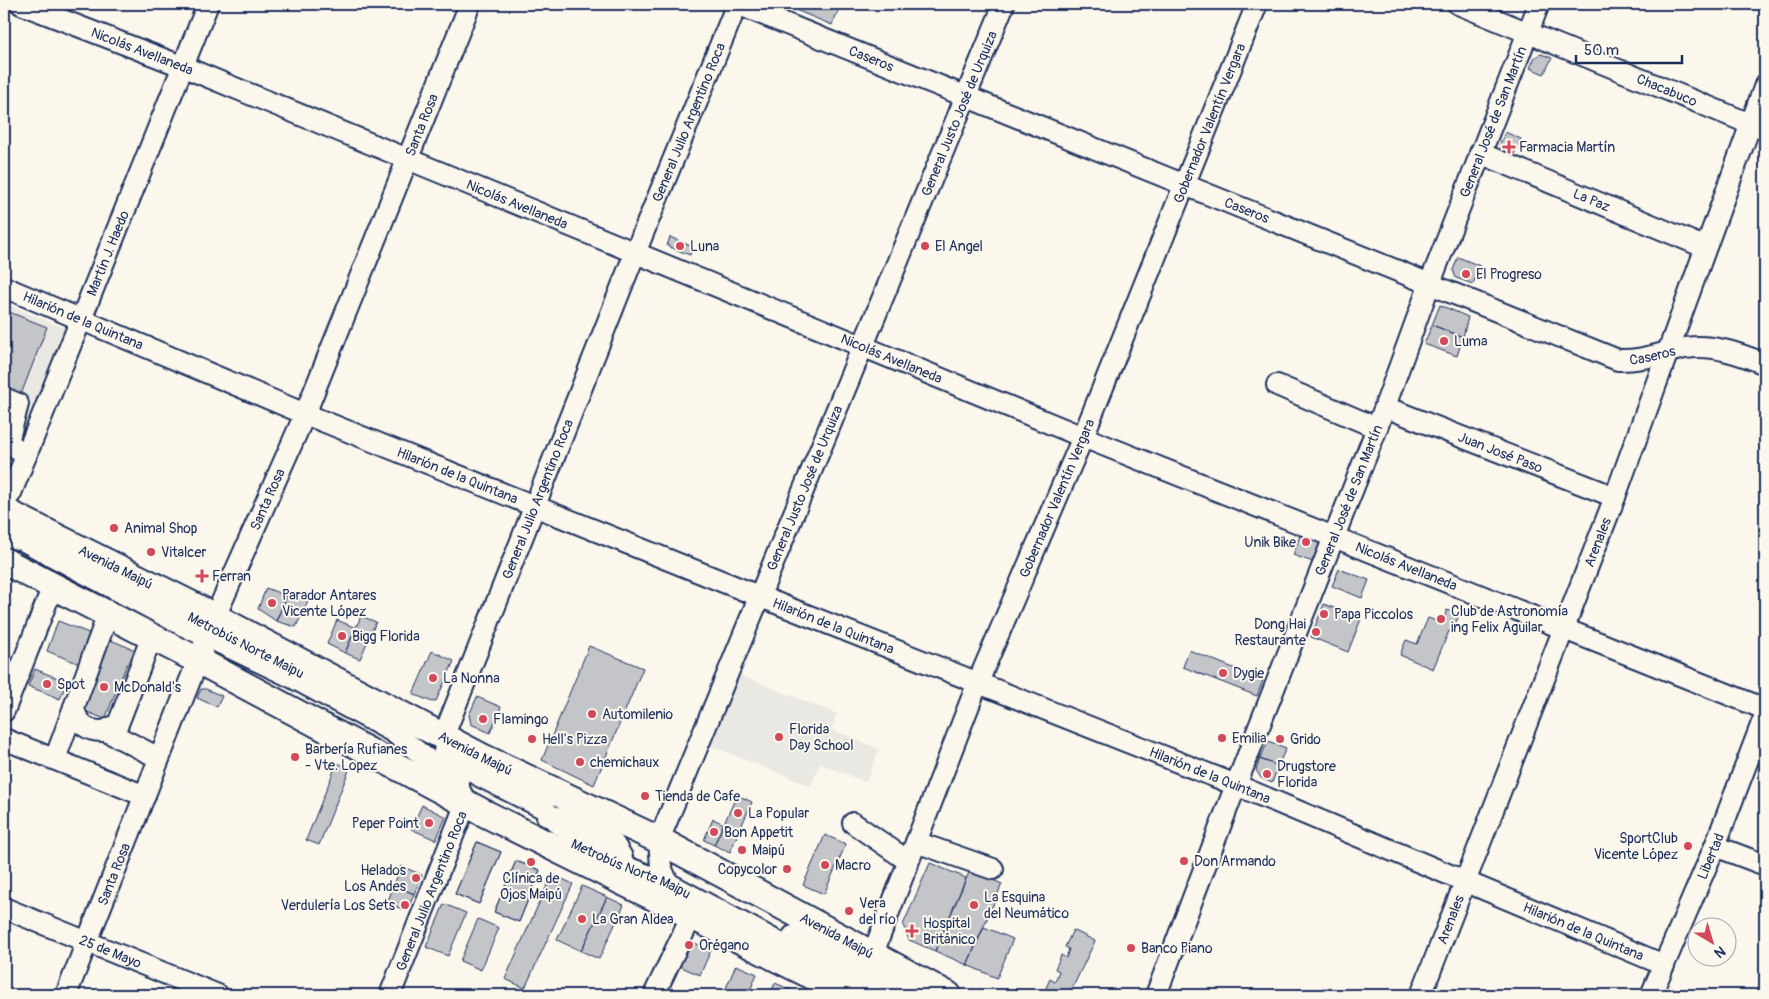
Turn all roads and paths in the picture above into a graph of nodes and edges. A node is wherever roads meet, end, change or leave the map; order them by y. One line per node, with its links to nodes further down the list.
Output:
1 (21, 4): 10 (street, Nicolás Avellaneda)
2 (208, 4): 10 (street, Martín J. Haedo)
3 (470, 4): 15 (street, Santa Rosa)
4 (737, 4): 12 (street, Caseros); 18 (street, General Julio Argentino Roca)
5 (1004, 4): 12 (street, General Justo José de Urquiza)
6 (1257, 4): 16 (street, Gobernador Valentín Vergara)
7 (1458, 4): 9 (street, Chacabuco)
8 (1539, 4): 9 (street, General José de San Martín)
9 (1528, 32): 13 (street, Chacabuco); 14 (street, General José de San Martín)
10 (184, 67): 15 (street, Nicolás Avellaneda); 21 (street, Martín J. Haedo)
11 (1765, 85): 13 (street, Arenales)
12 (967, 98): 16 (street, Caseros); 22 (street, General Justo José de Urquiza)
13 (1758, 127): 17 (street, Arenales)
14 (1480, 153): 17 (street, La Paz); 19 (street, General José de San Martín)
15 (406, 158): 18 (street, Nicolás Avellaneda); 28 (street, Santa Rosa)
16 (1182, 185): 19 (street, Caseros); 30 (street, Gobernador Valentín Vergara)
17 (1704, 247): 23 (street, Arenales)
18 (634, 252): 22 (street, Nicolás Avellaneda); 34 (street, General Julio Argentino Roca)
19 (1430, 283): 23 (street, Caseros); 27 (street, General José de San Martín)
20 (4, 287): 21 (street, Hilarión de la Quintana)
21 (82, 319): 28 (street, Hilarión de la Quintana); 31 (street, Martín J. Haedo)
22 (863, 347): 30 (street, Nicolás Avellaneda); 39 (street, General Justo José de Urquiza)
23 (1666, 353): 24 (street, Caseros); 32 (street, Arenales)
24 (1765, 364)
25 (1277, 385): 29 (street)
26 (4, 398): 31 (street)
27 (1385, 406): 29 (street, General José de San Martín); 32 (street, Juan José Paso)
28 (305, 414): 34 (street, Hilarión de la Quintana); 42 (street, Santa Rosa)
29 (1377, 428): 36 (street, General José de San Martín)
30 (1083, 436): 36 (street, Nicolás Avellaneda); 43 (street, Gobernador Valentín Vergara)
31 (26, 456): 33 (street, Martín J. Haedo)
32 (1615, 497): 40 (street, Arenales)
33 (4, 502)
34 (535, 505): 39 (street, Hilarión de la Quintana); 51 (street, General Julio Argentino Roca)
35 (4, 510): 42 (main road, Avenida Maipú)
36 (1333, 534): 40 (street, Nicolás Avellaneda); 54 (street, General José de San Martín)
37 (5, 540): 38 (main road, Avenida Maipú); 42 (street, Metrobús Norte Maipu)
38 (88, 586): 41 (main road, Avenida Maipú); 42 (street, Metrobús Norte Maipu); 44 (street); 46 (street)
39 (761, 598): 43 (street, Hilarión de la Quintana); 58 (street, General Justo José de Urquiza)
40 (1565, 629): 45 (street, Nicolás Avellaneda); 65 (street, Arenales)
41 (152, 636): 42 (main road, Avenida Maipú); 48 (street)
42 (209, 636): 49 (street, Metrobús Norte Maipu); 51 (main road, Avenida Maipú); 52 (street, Santa Rosa); 55 (main road, Avenida Maipú)
43 (978, 682): 54 (street, Hilarión de la Quintana); 59 (street, Gobernador Valentín Vergara)
44 (74, 707): 48 (street); 53 (street)
45 (1765, 709)
46 (4, 711)
47 (1765, 715): 60 (street, Libertad)
48 (106, 731): 52 (street)
49 (393, 732): 51 (street); 55 (street, Metrobús Norte Maipu)
50 (4, 739): 53 (street)
51 (442, 744): 55 (street); 58 (main road, Avenida Maipú); 64 (street, Metrobús Norte Maipu)
52 (159, 758): 56 (street, Santa Rosa)
53 (55, 759): 56 (street)
54 (1236, 785): 65 (street, Hilarión de la Quintana); 78 (street, General José de San Martín)
55 (461, 792): 64 (street, Metrobús Norte Maipu); 67 (main road, Avenida Maipú); 73 (street, General Julio Argentino Roca)
56 (145, 796): 68 (street, Santa Rosa)
57 (853, 823): 61 (street)
58 (659, 840): 64 (street, General Justo José de Urquiza); 70 (main road, Avenida Maipú)
59 (916, 842): 61 (street, Gobernador Valentín Vergara); 63 (street)
60 (1714, 846): 62 (street); 69 (street, Libertad)
61 (908, 862): 70 (street, Gobernador Valentín Vergara)
62 (1765, 865)
63 (993, 869)
64 (665, 875): 67 (street); 70 (street, Metrobús Norte Maipu); 70 (street, Metrobús Norte Maipu)
65 (1465, 881): 69 (street, Hilarión de la Quintana); 79 (street, Arenales)
66 (4, 908): 68 (street, 25 de Mayo)
67 (692, 915): 74 (street); 75 (main road, Avenida Maipú)
68 (88, 942): 71 (street, Santa Rosa); 72 (street, 25 de Mayo)
69 (1664, 965): 80 (street, Libertad)
70 (877, 981): 76 (street, Metrobús Norte Maipu); 77 (main road, Avenida Maipú)
71 (66, 995)
72 (218, 995)
73 (390, 995)
74 (654, 995)
75 (851, 995)
76 (922, 995)
77 (948, 995)
78 (1156, 995)
79 (1420, 995)
80 (1651, 995)

